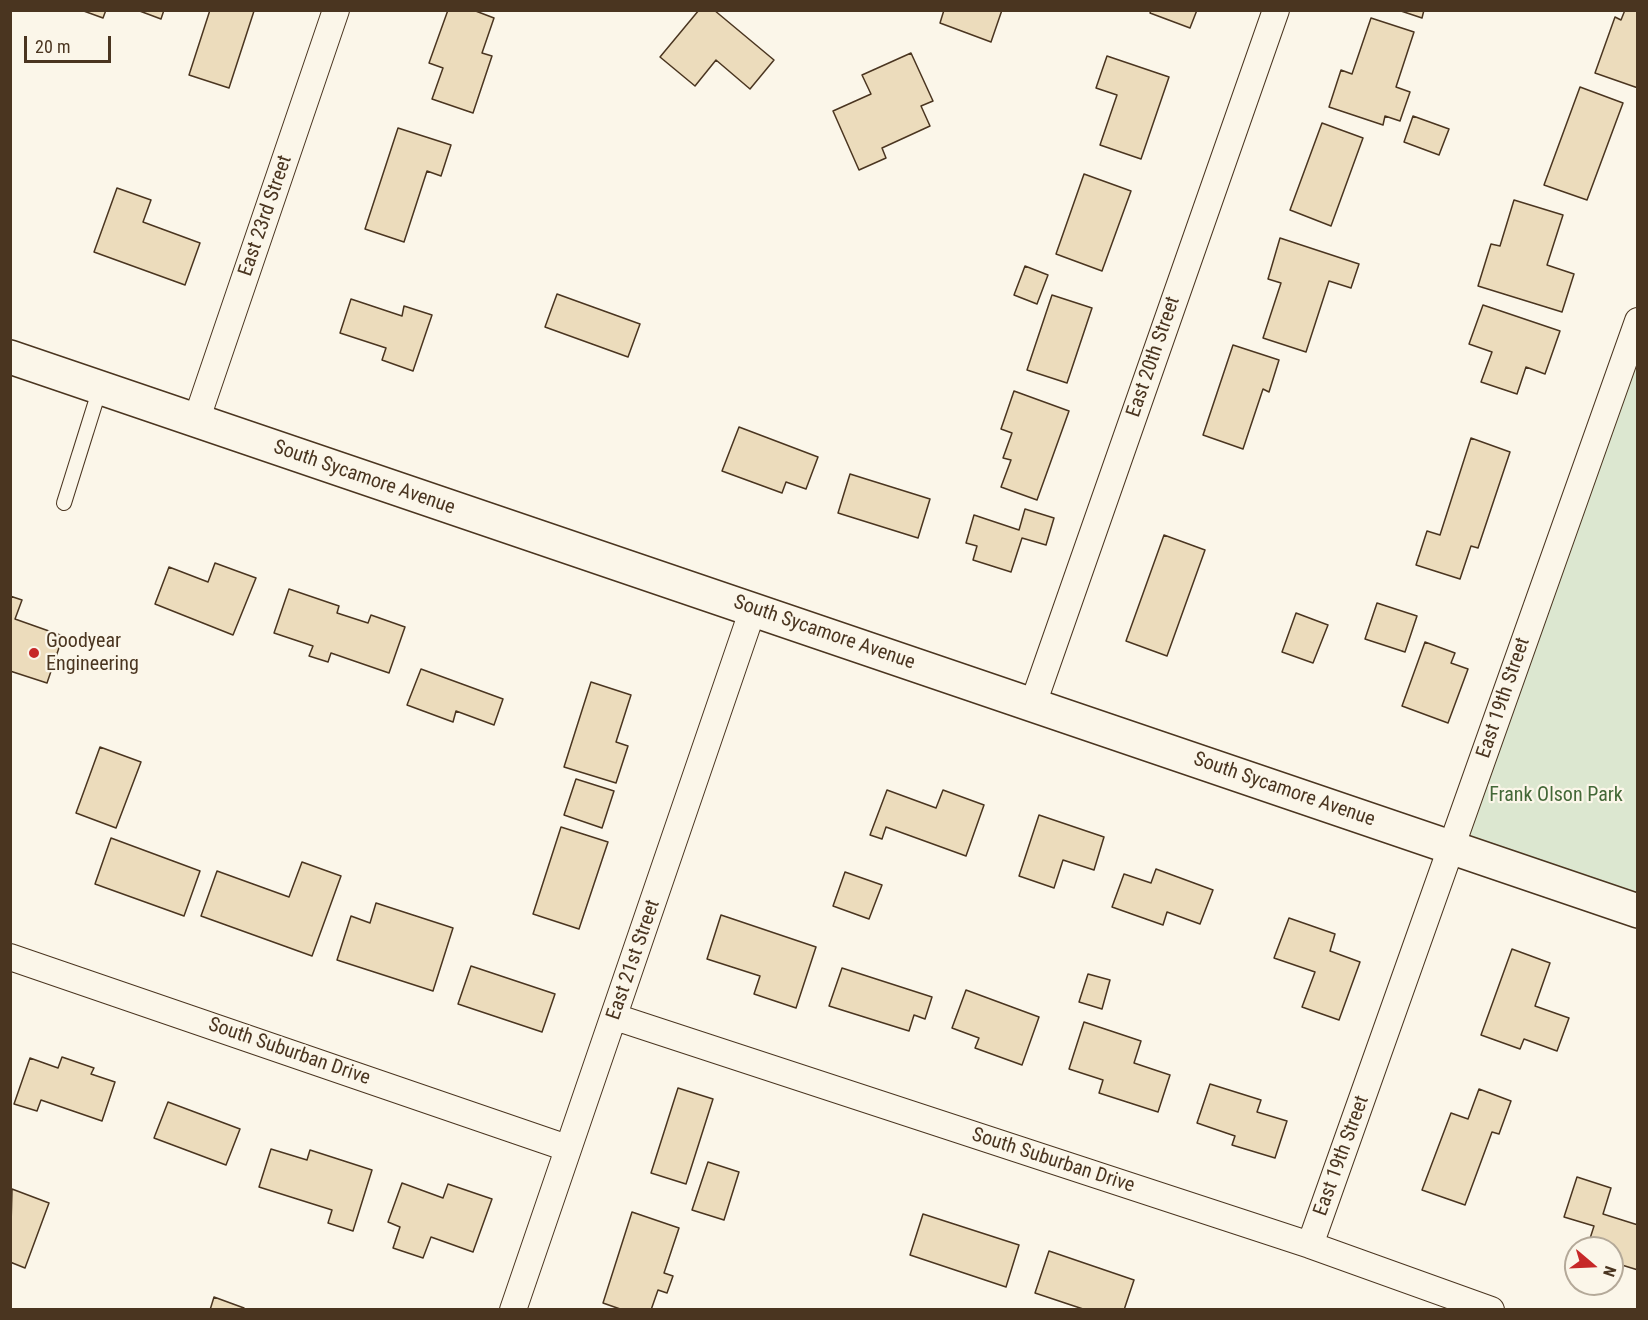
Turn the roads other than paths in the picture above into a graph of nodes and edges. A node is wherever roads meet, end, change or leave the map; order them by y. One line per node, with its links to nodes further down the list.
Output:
1 (336, 10): 6 (street, East 23rd Street)
2 (1276, 10): 9 (street, East 20th Street)
3 (1638, 321): 10 (street, East 19th Street)
4 (10, 357): 5 (main road, South Sycamore Avenue)
5 (100, 388): 6 (main road, South Sycamore Avenue); 7 (lane)
6 (196, 421): 8 (main road, South Sycamore Avenue)
7 (64, 503)
8 (753, 609): 9 (main road, South Sycamore Avenue); 13 (street, East 21st Street)
9 (1033, 704): 10 (main road, South Sycamore Avenue)
10 (1452, 847): 11 (main road, South Sycamore Avenue); 15 (street, East 19th Street)
11 (1638, 911)
12 (10, 957): 14 (street, South Suburban Drive)
13 (615, 1017): 14 (street, East 21st Street); 15 (street, South Suburban Drive)
14 (567, 1148): 16 (street, East 21st Street)
15 (1310, 1245): 17 (street, South Suburban Drive)
16 (513, 1310)
17 (1491, 1310)

